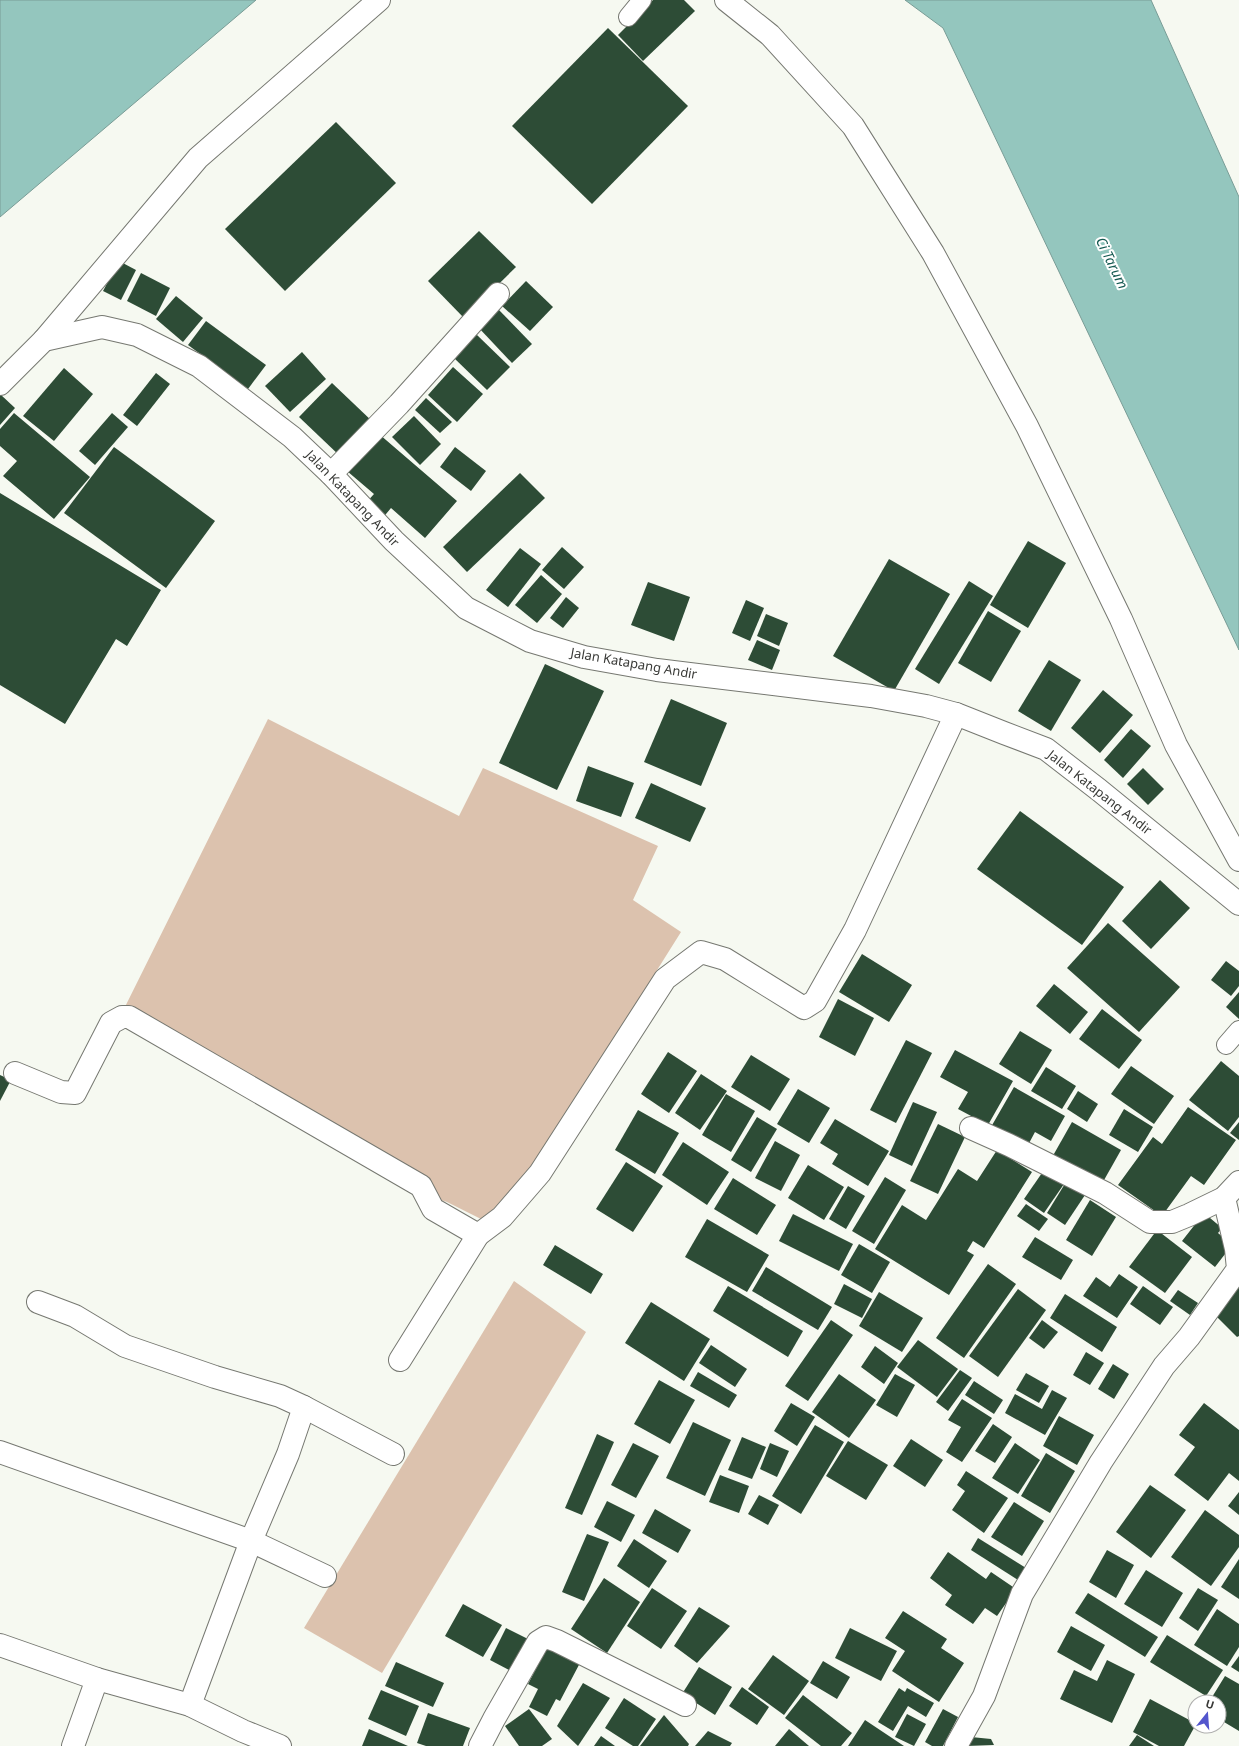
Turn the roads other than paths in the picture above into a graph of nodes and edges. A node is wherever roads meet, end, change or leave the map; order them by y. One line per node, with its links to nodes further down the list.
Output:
1 (379, 0): 6 (street)
2 (642, 0): 4 (lane)
3 (726, 0): 10 (street)
4 (628, 17)
5 (498, 294): 8 (street)
6 (44, 340): 7 (street); 8 (street, Jalan Katapang Andir)
7 (0, 384)
8 (331, 474): 9 (street, Jalan Katapang Andir)
9 (956, 714): 11 (street, Jalan Katapang Andir); 18 (street)
10 (1239, 860)
11 (1239, 904)
12 (1239, 1030): 13 (lane)
13 (1226, 1045)
14 (15, 1073): 18 (street)
15 (971, 1128): 17 (street)
16 (1239, 1182): 17 (street)
17 (1224, 1198): 34 (street)
18 (478, 1234): 20 (street)
19 (38, 1302): 21 (street)
20 (400, 1360)
21 (304, 1407): 23 (street); 24 (street)
22 (0, 1452): 24 (street)
23 (393, 1454)
24 (251, 1541): 25 (street); 28 (street)
25 (324, 1576)
26 (0, 1645): 27 (street)
27 (97, 1679): 28 (street); 31 (street)
28 (190, 1705): 30 (street)
29 (685, 1705): 33 (street)
30 (240, 1738): 32 (street)
31 (73, 1746)
32 (280, 1746)
33 (480, 1746)
34 (956, 1746)

